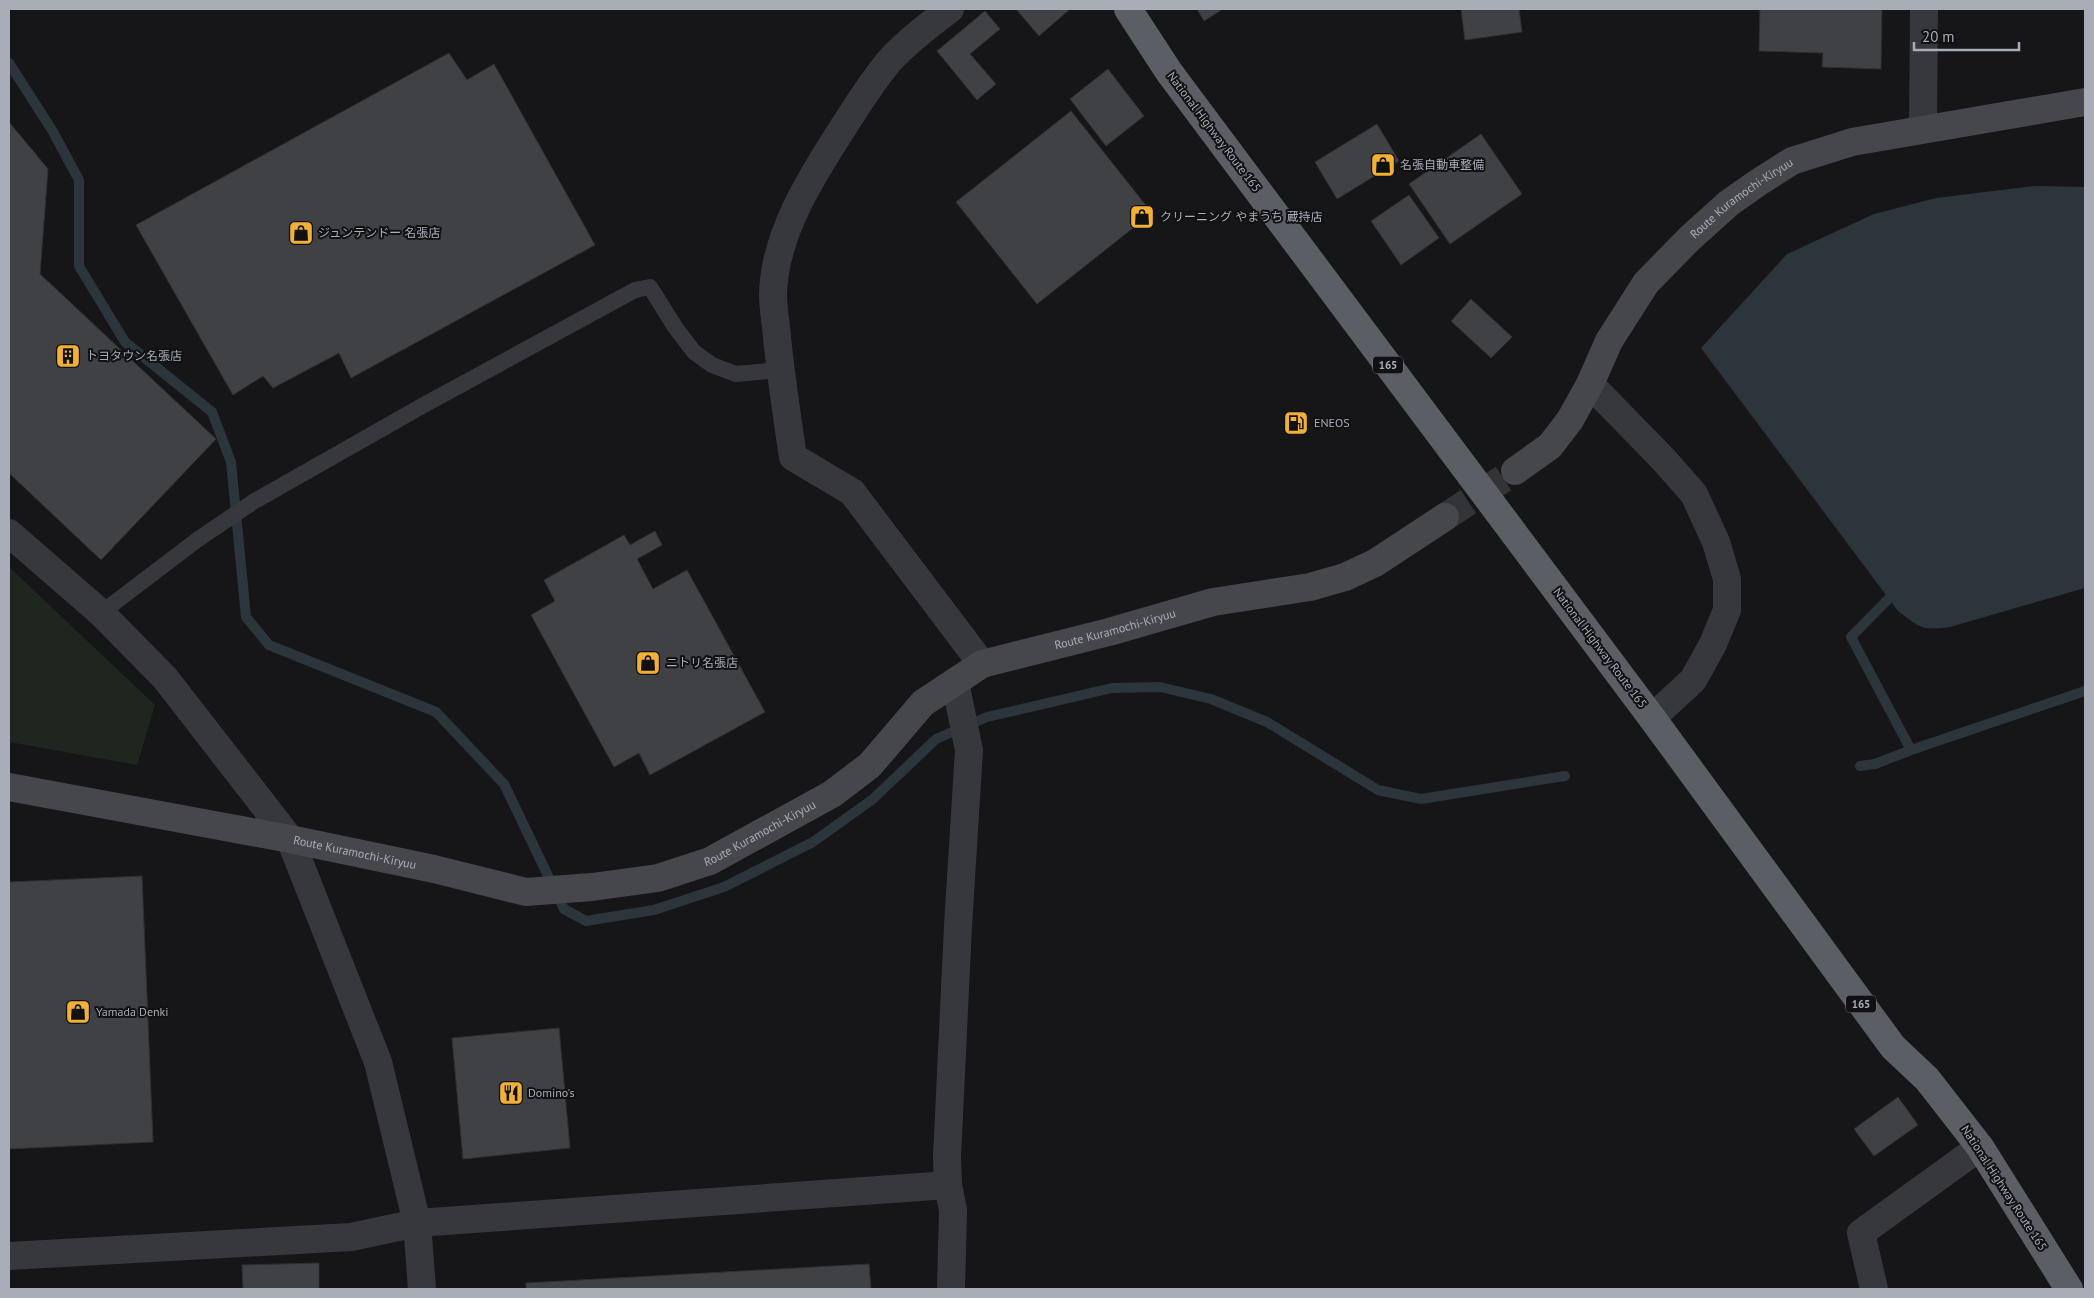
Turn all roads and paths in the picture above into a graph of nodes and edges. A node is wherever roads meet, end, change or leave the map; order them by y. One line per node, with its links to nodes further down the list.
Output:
1 (950, 9): 6 (street)
2 (1128, 9): 14 (highway, National Highway Route 165 / 165)
3 (1924, 9): 5 (street)
4 (2085, 102): 5 (main road, Route Kuramochi-Kiryuu)
5 (1923, 129): 7 (main road, Route Kuramochi-Kiryuu)
6 (780, 370): 11 (lane); 12 (street)
7 (1590, 384): 8 (main road, Route Kuramochi-Kiryuu); 14 (street)
8 (1515, 471)
9 (1445, 517): 12 (main road, Route Kuramochi-Kiryuu)
10 (9, 533): 11 (street)
11 (101, 613): 16 (street)
12 (982, 664): 13 (main road, Route Kuramochi-Kiryuu)
13 (955, 682): 16 (main road, Route Kuramochi-Kiryuu); 18 (street)
14 (1652, 718): 17 (highway, National Highway Route 165 / 165)
15 (9, 787): 16 (main road, Route Kuramochi-Kiryuu)
16 (290, 839): 19 (street)
17 (1980, 1147): 23 (street); 24 (highway, National Highway Route 165 / 165)
18 (948, 1185): 19 (street); 22 (street)
19 (417, 1223): 20 (street); 21 (street)
20 (9, 1256)
21 (422, 1289)
22 (951, 1289)
23 (1874, 1289)
24 (2069, 1289)

